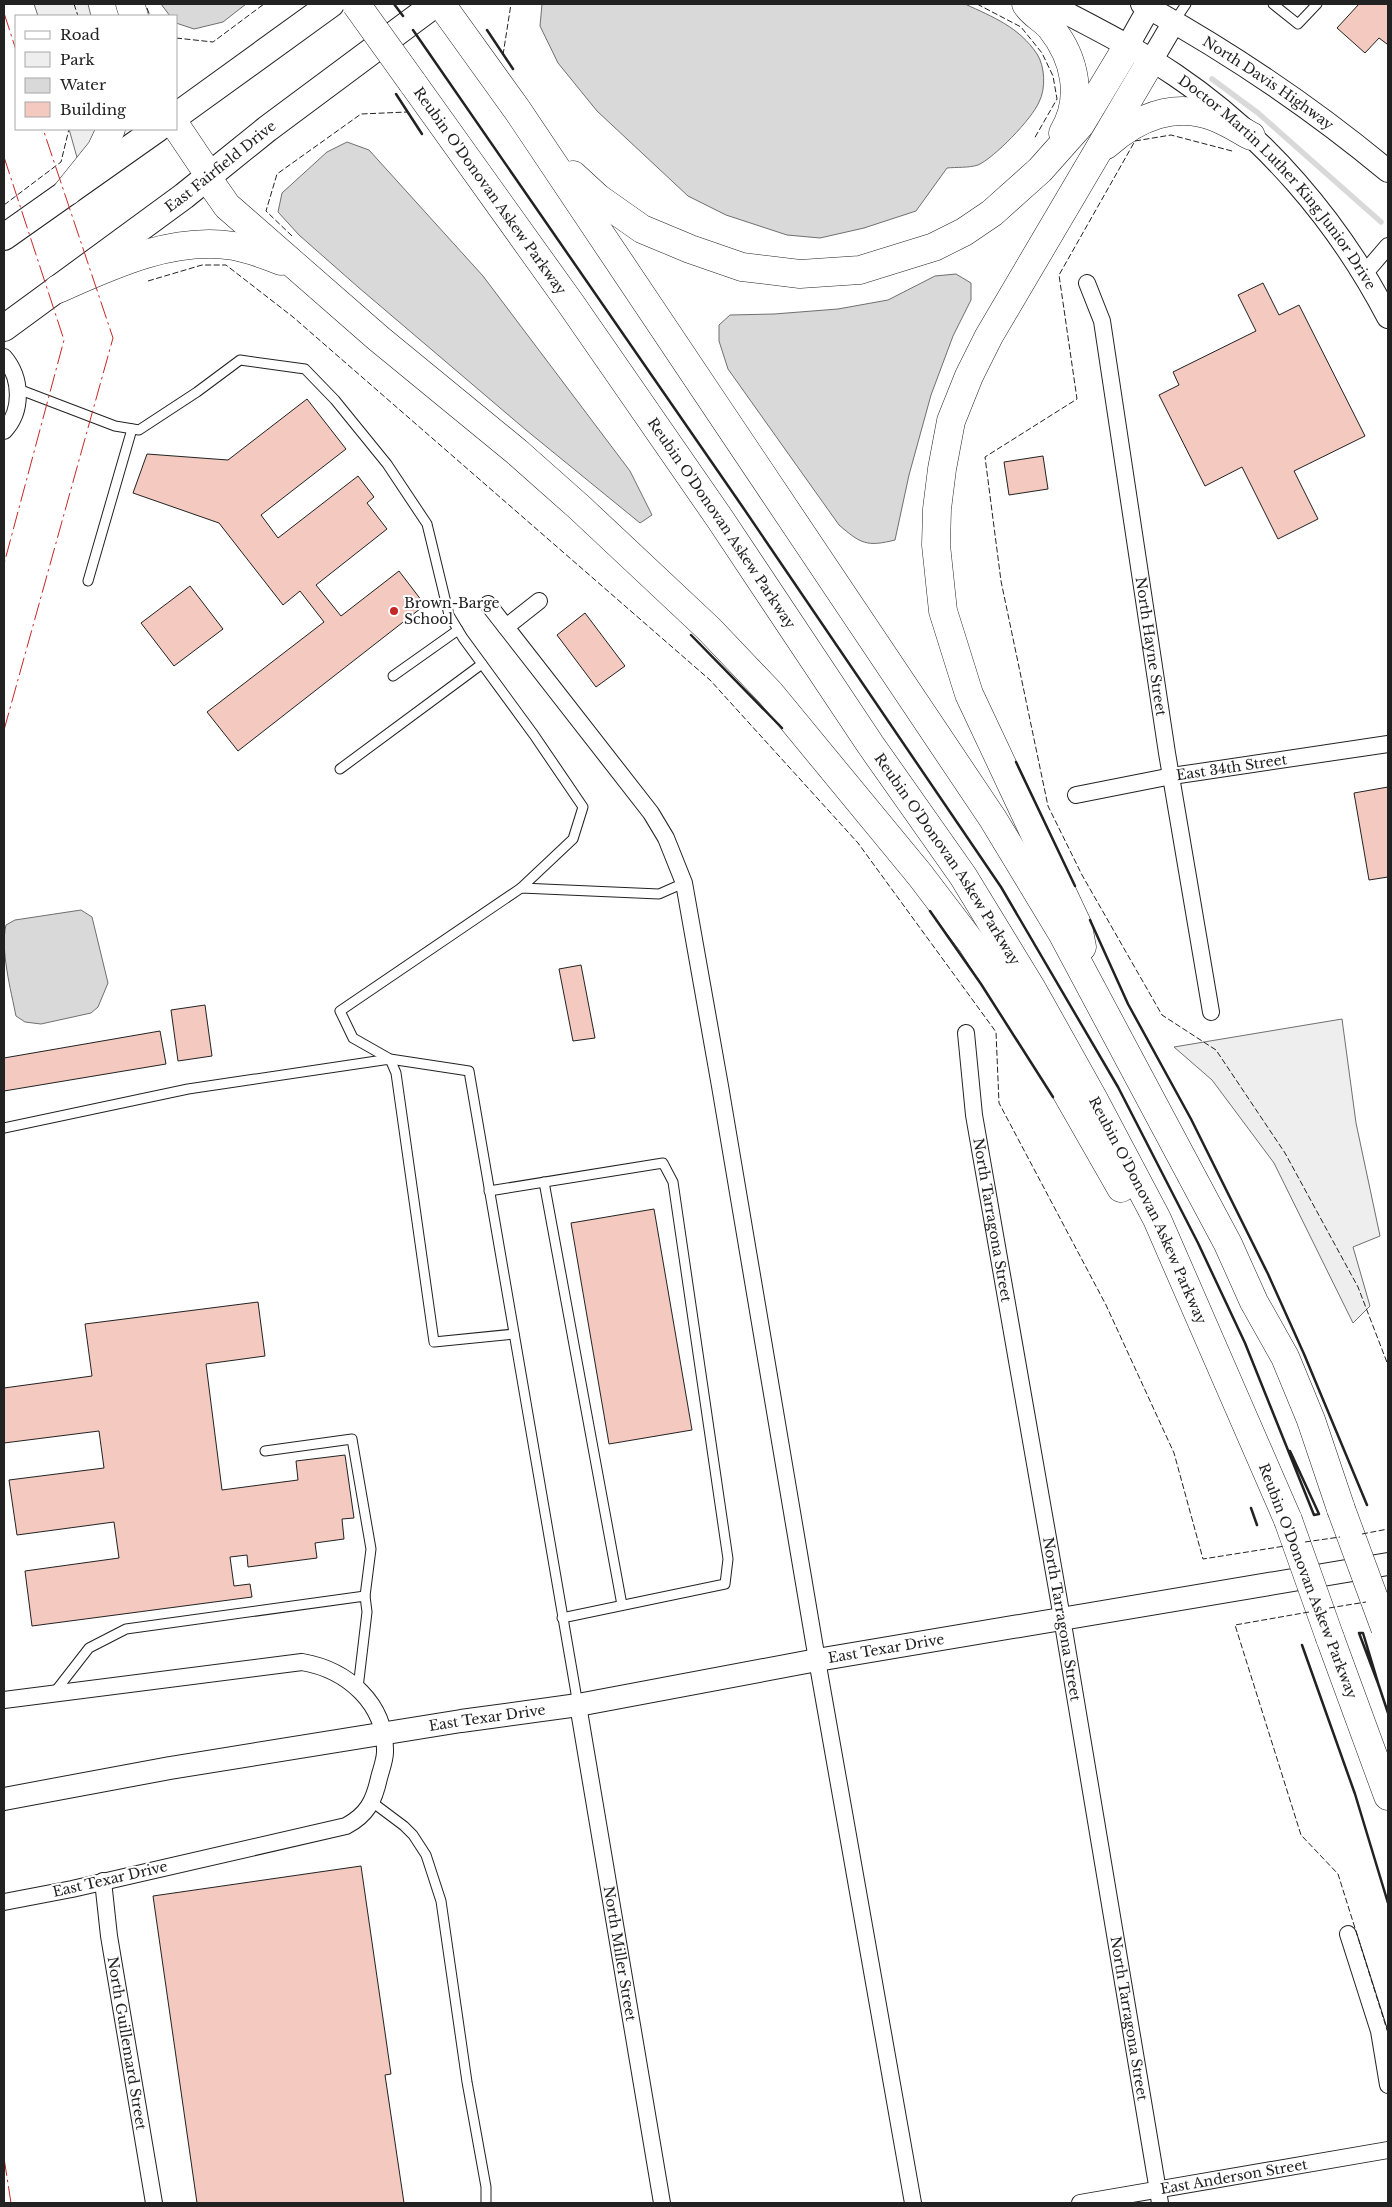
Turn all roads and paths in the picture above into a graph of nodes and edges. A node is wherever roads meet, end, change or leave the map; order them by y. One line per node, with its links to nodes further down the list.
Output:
1 (331, 4): 14 (main road)
2 (356, 4): 57 (highway, Reubin O'Donovan Askew Parkway, bridge)
3 (435, 4): 22 (main road, East Fairfield Drive)
4 (441, 4): 13 (highway)
5 (1026, 4): 20 (highway)
6 (1049, 4): 11 (main road)
7 (1273, 4): 8 (lane)
8 (1317, 4)
9 (1147, 5): 10 (main road, North Davis Highway); 11 (main road)
10 (1180, 13): 12 (main road); 21 (main road, North Davis Highway)
11 (1127, 47): 12 (main road); 20 (highway)
12 (1151, 61): 18 (main road, Doctor Martin Luther King Junior Drive); 19 (highway)
13 (518, 112): 20 (highway); 49 (highway)
14 (178, 115)
15 (178, 129): 22 (highway)
16 (111, 130): 23 (highway)
17 (157, 130): 23 (main road)
18 (1251, 136): 19 (highway); 27 (main road, Doctor Martin Luther King Junior Drive)
19 (1094, 156): 49 (highway)
20 (1040, 170)
21 (1388, 171)
22 (209, 175): 26 (highway); 29 (main road, East Fairfield Drive)
23 (68, 191): 24 (main road)
24 (4, 237)
25 (1388, 246): 27 (street)
26 (294, 265): 29 (highway); 57 (highway)
27 (1364, 274): 30 (main road, Doctor Martin Luther King Junior Drive)
28 (1087, 283): 45 (street, North Hayne Street)
29 (58, 289): 31 (main road, East Fairfield Drive)
30 (1388, 318)
31 (4, 328)
32 (4, 357): 33 (street)
33 (18, 389): 34 (lane); 35 (street)
34 (132, 429): 36 (lane); 40 (lane)
35 (4, 431)
36 (88, 581)
37 (539, 601): 39 (street)
38 (488, 604): 39 (street)
39 (506, 627): 47 (street)
40 (458, 630): 41 (lane); 42 (lane)
41 (482, 664): 44 (lane); 48 (lane)
42 (393, 676)
43 (1388, 744): 45 (street, East 34th Street)
44 (340, 769)
45 (1172, 776): 46 (street, East 34th Street); 50 (street, North Hayne Street)
46 (1076, 795)
47 (684, 883): 48 (lane); 65 (street)
48 (521, 888): 52 (lane)
49 (1089, 985): 64 (highway, bridge)
50 (1210, 1012)
51 (966, 1033): 63 (street, North Tarragona Street)
52 (390, 1058): 53 (lane); 55 (lane); 56 (lane)
53 (4, 1128)
54 (544, 1182): 55 (lane); 61 (lane); 61 (lane)
55 (489, 1191): 56 (lane)
56 (514, 1334): 62 (lane)
57 (1211, 1342): 71 (highway, Reubin O'Donovan Askew Parkway, bridge)
58 (265, 1451): 60 (lane)
59 (1388, 1564): 63 (main road, East Texar Drive)
60 (365, 1596): 66 (lane); 67 (lane)
61 (622, 1605): 62 (lane)
62 (562, 1618): 69 (lane)
63 (1062, 1618): 65 (main road, East Texar Drive); 79 (street, North Tarragona Street)
64 (1387, 1632)
65 (816, 1660): 69 (main road, East Texar Drive); 83 (street)
66 (358, 1688): 67 (street, East Texar Drive); 70 (street, East Texar Drive)
67 (54, 1694): 68 (street, East Texar Drive)
68 (4, 1700)
69 (578, 1705): 70 (main road, East Texar Drive); 82 (street, North Miller Street)
70 (384, 1734): 72 (main road, East Texar Drive); 73 (street, East Texar Drive)
71 (1388, 1796)
72 (4, 1799)
73 (372, 1802): 74 (street, East Texar Drive); 81 (lane)
74 (103, 1881): 75 (street, East Texar Drive); 80 (street, North Guillemard Street)
75 (4, 1902)
76 (1348, 1934): 77 (street)
77 (1388, 2085)
78 (1388, 2150): 79 (street, East Anderson Street)
79 (1159, 2197): 84 (street, East Anderson Street)
80 (154, 2203)
81 (486, 2203)
82 (662, 2203)
83 (913, 2203)
84 (1080, 2203)

